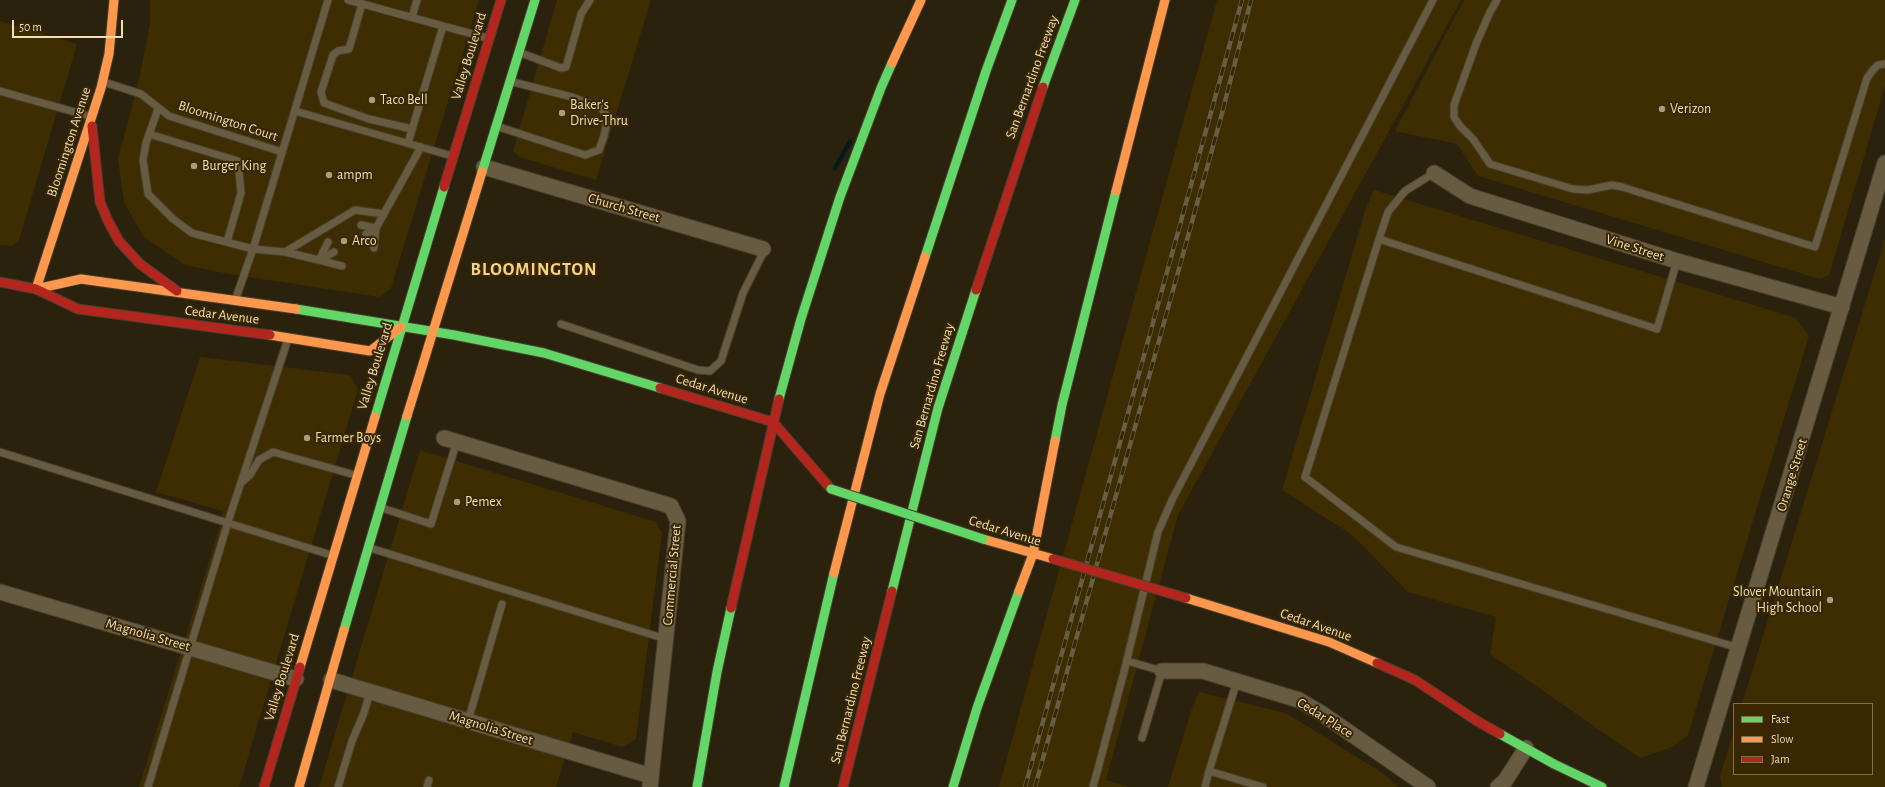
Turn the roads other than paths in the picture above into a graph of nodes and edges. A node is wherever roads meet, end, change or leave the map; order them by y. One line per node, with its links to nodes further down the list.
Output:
1 (114, 0): 21 (main road, Bloomington Avenue)
2 (328, 0): 24 (lane)
3 (348, 0): 14 (lane)
4 (417, 0): 15 (lane)
5 (501, 0): 17 (main road, Valley Boulevard)
6 (535, 0): 18 (main road)
7 (590, 0): 18 (lane)
8 (921, 0): 60 (main road)
9 (1012, 0): 91 (main road)
10 (1075, 0): 92 (main road, San Bernardino Freeway)
11 (1165, 0): 68 (main road)
12 (1433, 0): 75 (lane)
13 (1497, 0): 19 (lane)
14 (362, 4): 15 (lane); 27 (lane)
15 (412, 17): 16 (lane)
16 (443, 26): 17 (lane); 27 (lane)
17 (489, 38): 32 (main road, Valley Boulevard)
18 (519, 52): 20 (main road)
19 (1885, 64)
20 (510, 81): 26 (main road); 26 (lane)
21 (102, 82): 23 (lane, Bloomington Court); 25 (main road, Bloomington Avenue)
22 (0, 91): 25 (lane)
23 (158, 109): 28 (lane); 31 (lane, Bloomington Court)
24 (295, 111): 29 (lane); 31 (lane)
25 (92, 117): 52 (main road, Bloomington Avenue); 53 (main road)
26 (497, 126): 34 (main road)
27 (412, 129): 29 (lane)
28 (149, 134): 41 (lane); 41 (lane)
29 (408, 143): 30 (lane)
30 (422, 147): 32 (lane); 36 (lane)
31 (282, 152): 44 (lane)
32 (453, 156): 57 (main road, Valley Boulevard)
33 (1885, 163): 55 (street, Orange Street)
34 (484, 167): 45 (street, Church Street); 58 (main road)
35 (1434, 172): 40 (lane); 49 (street, Vine Street)
36 (384, 214): 38 (lane); 46 (lane)
37 (361, 225): 38 (lane)
38 (376, 228): 39 (lane); 43 (lane)
39 (366, 234)
40 (1378, 239): 49 (lane); 74 (lane)
41 (226, 242): 44 (lane)
42 (328, 242): 48 (lane)
43 (374, 248)
44 (253, 249): 46 (lane); 54 (lane)
45 (763, 249): 56 (lane)
46 (285, 252): 48 (lane)
47 (334, 252): 48 (lane)
48 (319, 260): 50 (lane)
49 (1677, 261): 55 (street, Vine Street)
50 (342, 266)
51 (0, 282): 52 (main road, Cedar Avenue)
52 (36, 289): 53 (main road, Cedar Avenue); 59 (main road, Cedar Avenue)
53 (179, 293): 54 (main road, Cedar Avenue)
54 (236, 300): 57 (main road, Cedar Avenue)
55 (1842, 308): 74 (street, Orange Street)
56 (561, 324)
57 (401, 327): 58 (main road, Cedar Avenue); 59 (main road, Cedar Avenue); 63 (main road, Valley Boulevard)
58 (433, 332): 60 (main road, Cedar Avenue); 65 (main road)
59 (288, 338): 64 (lane)
60 (773, 422): 68 (main road, Cedar Avenue, bridge); 90 (main road)
61 (450, 440): 65 (lane); 72 (street, Commercial Street)
62 (0, 452): 66 (lane)
63 (357, 475): 64 (lane); 69 (main road, Valley Boulevard)
64 (240, 483): 66 (lane)
65 (380, 507): 67 (main road)
66 (228, 522): 69 (lane); 73 (lane)
67 (368, 547): 72 (lane); 78 (main road)
68 (1033, 554): 83 (main road, Cedar Avenue, bridge); 93 (main road)
69 (333, 556): 77 (main road, Valley Boulevard)
70 (0, 592): 73 (street, Magnolia Street)
71 (502, 604): 81 (lane)
72 (666, 639): 85 (street, Commercial Street)
73 (189, 648): 77 (street, Magnolia Street); 86 (lane)
74 (1739, 648): 100 (street, Orange Street)
75 (1127, 661): 76 (lane); 94 (lane)
76 (1162, 671): 79 (street, Cedar Place); 82 (lane)
77 (296, 680): 87 (main road, Valley Boulevard)
78 (331, 680): 80 (street, Magnolia Street); 88 (main road)
79 (1237, 681): 84 (lane); 97 (street, Cedar Place)
80 (370, 692): 81 (street, Magnolia Street); 89 (lane)
81 (468, 721): 85 (street, Magnolia Street)
82 (1142, 738)
83 (1526, 748): 98 (street); 99 (main road, Cedar Avenue)
84 (1209, 771): 95 (lane); 96 (lane)
85 (651, 782)
86 (148, 787)
87 (264, 787)
88 (299, 787)
89 (338, 787)
90 (697, 787)
91 (784, 787)
92 (843, 787)
93 (953, 787)
94 (1093, 787)
95 (1205, 787)
96 (1263, 787)
97 (1428, 787)
98 (1498, 787)
99 (1602, 787)
100 (1696, 787)

